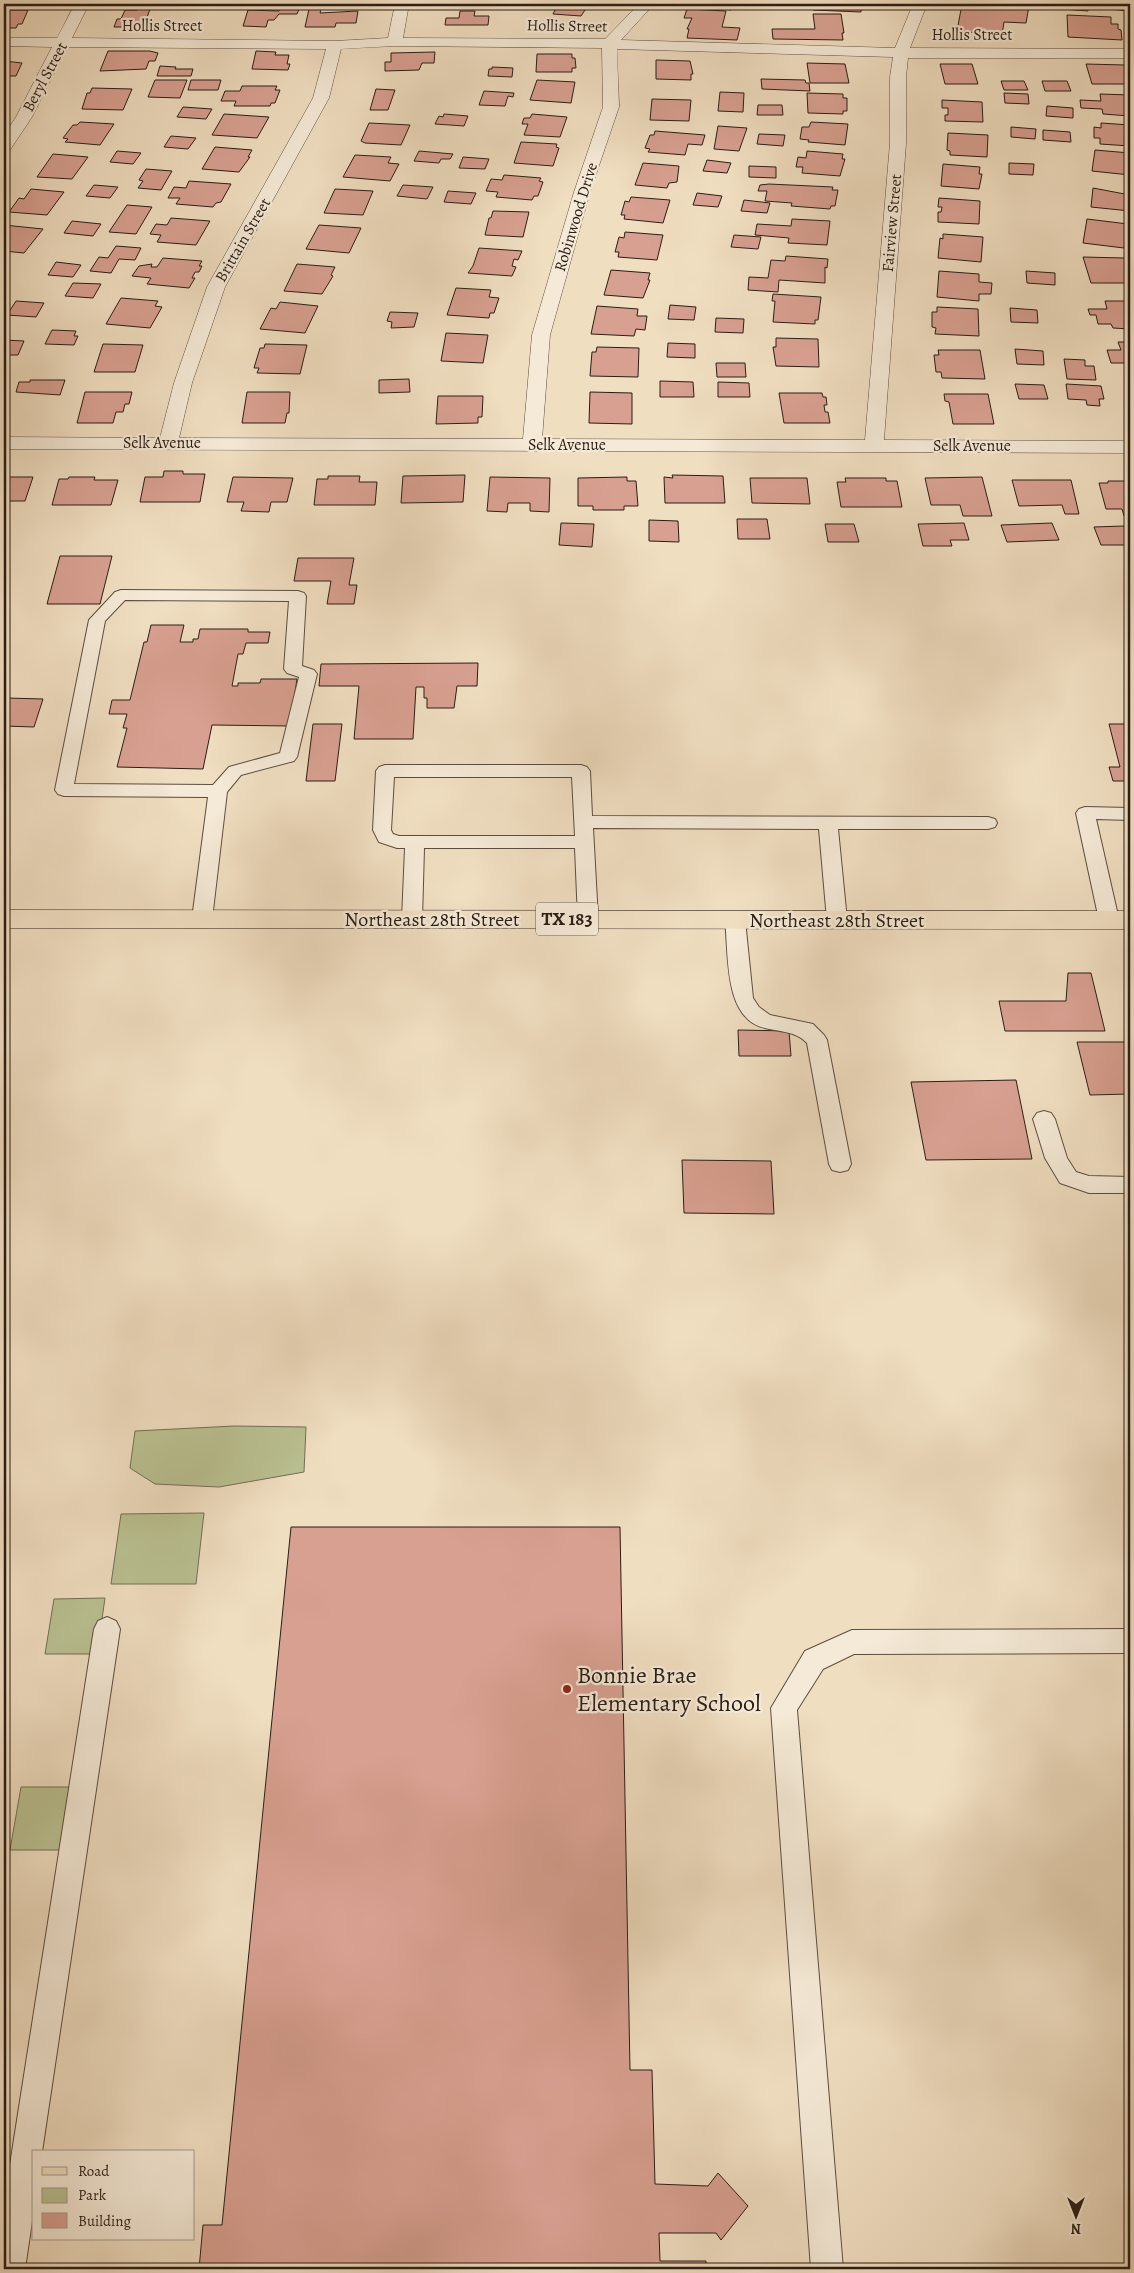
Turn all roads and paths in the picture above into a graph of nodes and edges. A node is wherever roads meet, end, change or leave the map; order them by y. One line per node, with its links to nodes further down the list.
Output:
1 (82, 4): 7 (street, Beryl Street)
2 (402, 4): 6 (street)
3 (647, 4): 8 (street)
4 (920, 4): 10 (street, Fairview Street)
5 (4, 42): 7 (street, Hollis Street)
6 (396, 42): 8 (street, Hollis Street); 9 (street, Hollis Street)
7 (64, 43): 9 (street, Hollis Street); 12 (street, Beryl Street)
8 (609, 44): 10 (street, Hollis Street); 15 (street, Robinwood Drive)
9 (335, 45): 14 (street, Brittain Street)
10 (901, 53): 11 (street, Hollis Street); 16 (street, Fairview Street)
11 (1130, 54)
12 (4, 147)
13 (4, 443): 14 (street, Selk Avenue)
14 (168, 443): 15 (street, Selk Avenue)
15 (532, 445): 16 (street, Selk Avenue)
16 (874, 446): 17 (street, Selk Avenue)
17 (1130, 447)
18 (218, 791): 18 (lane); 26 (lane)
19 (1130, 814): 31 (lane)
20 (582, 822): 21 (lane); 23 (lane); 24 (lane)
21 (828, 823): 22 (lane); 30 (lane)
22 (988, 823)
23 (414, 842): 24 (lane); 27 (lane)
24 (583, 842): 28 (lane)
25 (4, 919): 26 (main road, Northeast 28th Street / TX 183)
26 (202, 919): 27 (main road, Northeast 28th Street / TX 183)
27 (412, 920): 28 (main road, Northeast 28th Street / TX 183)
28 (588, 920): 29 (main road, Northeast 28th Street / TX 183)
29 (735, 920): 30 (main road, Northeast 28th Street / TX 183); 33 (lane)
30 (837, 920): 31 (main road, Northeast 28th Street / TX 183)
31 (1120, 920)
32 (1044, 1119): 34 (lane)
33 (840, 1164)
34 (1130, 1185)
35 (107, 1629): 37 (lane)
36 (1130, 1641): 38 (lane)
37 (9, 2269)
38 (827, 2269)

